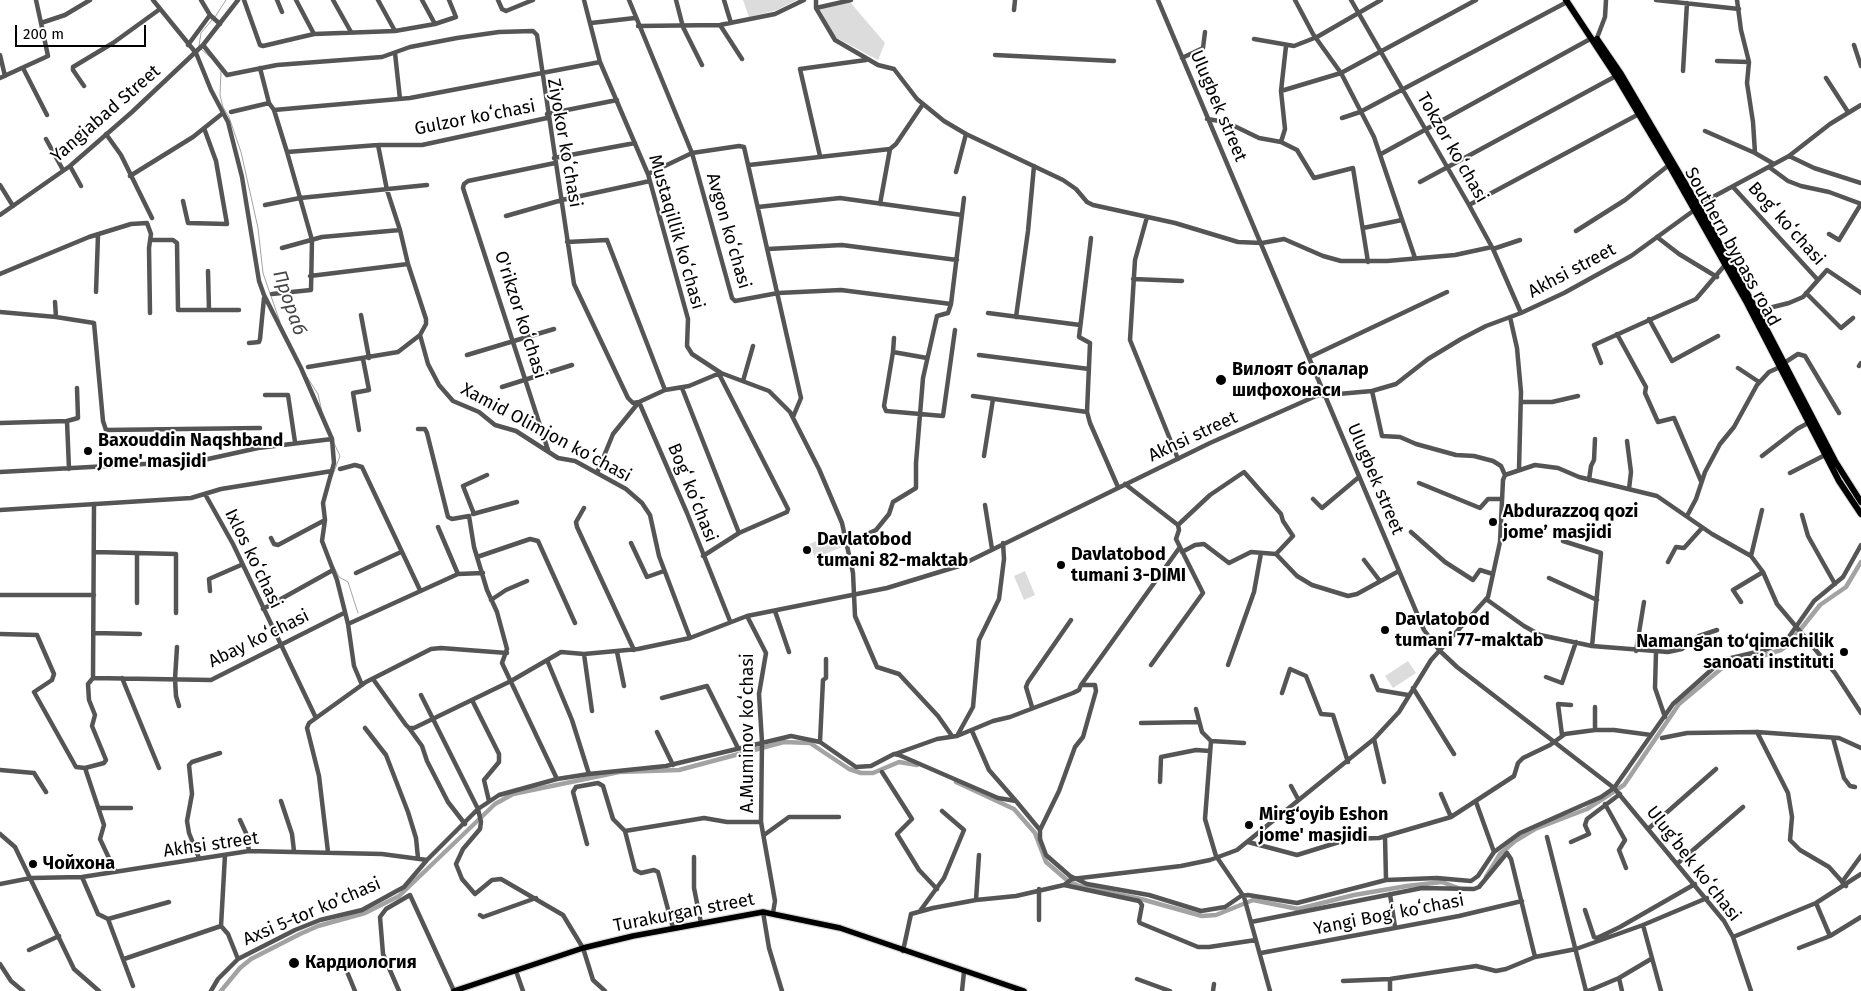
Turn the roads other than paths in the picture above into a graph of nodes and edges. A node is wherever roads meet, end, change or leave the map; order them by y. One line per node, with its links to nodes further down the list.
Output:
1 (36, 0): 41 (street)
2 (90, 0): 41 (street)
3 (153, 0): 34 (street)
4 (201, 0): 39 (street)
5 (238, 0): 43 (street, Yangiabad Street)
6 (244, 0): 52 (street)
7 (277, 0): 37 (street)
8 (296, 0): 52 (street)
9 (333, 0): 50 (street)
10 (378, 0): 49 (street)
11 (422, 0): 44 (street)
12 (449, 0): 44 (street)
13 (498, 0): 14 (street)
14 (533, 0)
15 (584, 0): 42 (street, Mustaqillik koʻchasi)
16 (629, 0): 40 (street, Avgon koʻchasi)
17 (676, 0): 48 (street)
18 (724, 0): 45 (street)
19 (804, 0): 45 (street)
20 (816, 0): 33 (street)
21 (851, 0): 33 (street)
22 (1015, 0): 36 (street)
23 (1158, 0): 65 (street, Ulugbek street)
24 (1295, 0): 53 (street)
25 (1351, 0): 38 (street, Tokzor koʻchasi)
26 (1381, 0): 38 (street)
27 (1476, 0): 60 (street)
28 (1606, 0): 54 (street)
29 (1656, 0): 32 (street)
30 (1737, 0): 35 (street)
31 (1568, 1): 54 (highway, Southern bypass road); 83 (street)
32 (1687, 3): 35 (street); 76 (street)
33 (816, 8): 67 (street)
34 (160, 9): 56 (street); 82 (street)
35 (1739, 9): 71 (street)
36 (1014, 10)
37 (282, 12)
38 (1359, 12): 53 (street); 60 (street, Tokzor koʻchasi)
39 (210, 15): 43 (street); 56 (street)
40 (635, 18): 42 (street); 47 (street, Avgon koʻchasi)
41 (41, 23): 74 (street)
42 (591, 23): 70 (street, Mustaqillik koʻchasi)
43 (220, 24): 58 (street, Yangiabad Street)
44 (435, 24): 49 (street)
45 (731, 24): 46 (street)
46 (720, 25): 48 (street); 66 (street)
47 (638, 26): 48 (street); 111 (street, Avgon koʻchasi)
48 (683, 27): 72 (street)
49 (395, 31): 50 (street)
50 (351, 32): 52 (street)
51 (1205, 32): 65 (street)
52 (314, 34)
53 (1317, 37): 59 (street); 78 (street)
54 (1594, 38): 79 (highway, Southern bypass road); 101 (street); 145 (highway, Southern bypass road)
55 (1254, 39): 59 (street)
56 (188, 45): 61 (street)
57 (1854, 45): 73 (street)
58 (203, 46): 61 (street, Yangiabad Street); 75 (street)
59 (1286, 46): 84 (street)
60 (1381, 50): 78 (street); 83 (street, Tokzor koʻchasi)
61 (196, 53): 91 (street); 103 (street, Yangiabad Street)
62 (395, 53): 75 (street); 77 (street); 85 (street)
63 (0, 55): 80 (street)
64 (995, 55): 68 (street)
65 (1182, 58): 99 (street, Ulugbek street)
66 (742, 59)
67 (867, 60): 88 (street); 114 (street)
68 (1114, 60)
69 (1717, 61): 71 (street)
70 (600, 62): 77 (street); 86 (street, Mustaqillik koʻchasi)
71 (1749, 62): 112 (street)
72 (702, 65)
73 (1861, 66)
74 (23, 68): 80 (street); 96 (street)
75 (260, 68): 87 (street)
76 (1683, 71)
77 (541, 73): 85 (street, Ziyokor koʻchasi); 97 (street, Ziyokor koʻchasi)
78 (1341, 73): 84 (street); 93 (street)
79 (1616, 76): 95 (highway, Southern bypass road); 122 (street)
80 (3, 77)
81 (1826, 78): 94 (street)
82 (84, 86)
83 (1403, 89): 93 (street); 101 (street, Tokzor koʻchasi)
84 (1281, 91): 107 (street)
85 (400, 99): 90 (street, Ziyokor koʻchasi)
86 (617, 100): 97 (street, Gulzor koʻchasi); 106 (street, Mustaqillik koʻchasi)
87 (269, 103): 90 (street); 92 (street)
88 (923, 104): 104 (street); 109 (street)
89 (1860, 107): 94 (street, Akhsi street)
90 (274, 110): 110 (street)
91 (223, 112): 100 (street); 185 (street)
92 (231, 112)
93 (1360, 112): 98 (street); 113 (street)
94 (1848, 112): 115 (street, Akhsi street)
95 (1639, 114): 118 (highway, Southern bypass road); 142 (street)
96 (47, 115)
97 (547, 116): 108 (street, Gulzor koʻchasi); 116 (street, Ziyokor koʻchasi)
98 (1342, 118)
99 (1207, 119): 107 (street); 163 (street, Ulugbek street)
100 (204, 128): 126 (street); 138 (street)
101 (1425, 129): 113 (street); 122 (street, Tokzor koʻchasi)
102 (1705, 131): 112 (street, Bogʻ koʻchasi)
103 (106, 134): 119 (street, Yangiabad Street); 126 (street)
104 (966, 134): 120 (street); 124 (street)
105 (46, 139): 123 (street)
106 (635, 142): 116 (street); 125 (street, Mustaqillik koʻchasi)
107 (1281, 142): 152 (street)
108 (378, 145): 110 (street, Gulzor koʻchasi); 134 (street)
109 (890, 149): 114 (street); 139 (street)
110 (287, 152): 135 (street)
111 (692, 153): 117 (street, Avgon koʻchasi); 125 (street); 181 (street, Avgon koʻchasi)
112 (1755, 153): 121 (street, Bogʻ koʻchasi)
113 (1381, 154): 151 (street)
114 (820, 156): 117 (street)
115 (1789, 156): 121 (street, Akhsi street); 129 (street)
116 (554, 160): 137 (street, Ziyokor koʻchasi); 209 (street, O'rikzor koʻchasi)
117 (748, 165): 144 (street, Avgon koʻchasi)
118 (1669, 165): 145 (highway, Southern bypass road); 154 (street)
119 (70, 166): 123 (street, Yangiabad Street); 132 (street)
120 (1034, 166): 149 (street); 198 (street)
121 (1772, 166): 133 (street, Akhsi street); 140 (street, Bogʻ koʻchasi)
122 (1447, 168): 128 (street); 142 (street, Tokzor koʻchasi)
123 (63, 170): 143 (street, Yangiabad Street)
124 (956, 172)
125 (648, 174): 127 (street, Mustaqillik koʻchasi)
126 (130, 176): 150 (street)
127 (650, 181): 137 (street); 225 (street, Mustaqillik koʻchasi)
128 (1420, 182)
129 (1861, 182)
130 (0, 185): 143 (street)
131 (426, 185): 134 (street)
132 (81, 186)
133 (1733, 187): 145 (street, Akhsi street); 176 (street, Bogʻ koʻchasi)
134 (387, 190): 135 (street); 153 (street)
135 (300, 198): 141 (street); 160 (street)
136 (964, 198): 147 (street)
137 (562, 200): 148 (street); 162 (street, Ziyokor koʻchasi)
138 (183, 201)
139 (880, 204): 144 (street, Avgon koʻchasi); 147 (street, Avgon koʻchasi)
140 (1861, 204): 155 (street, Bogʻ koʻchasi)
141 (265, 205)
142 (1469, 205): 165 (street, Tokzor koʻchasi)
143 (12, 206): 146 (street, Yangiabad Street)
144 (758, 207): 166 (street, Avgon koʻchasi)
145 (1697, 209): 157 (street, Akhsi street); 171 (highway, Southern bypass road); 191 (highway, Southern bypass road)
146 (0, 215)
147 (962, 215): 168 (street)
148 (506, 216)
149 (1147, 217): 163 (street); 177 (street)
150 (152, 218)
151 (1402, 220): 152 (street); 167 (street)
152 (1363, 228): 169 (street)
153 (400, 230): 160 (street); 170 (street)
154 (1576, 231)
155 (1829, 234)
156 (98, 236): 159 (street); 173 (street); 179 (street)
157 (1657, 237): 175 (street); 195 (street, Akhsi street)
158 (1091, 238): 202 (street)
159 (151, 240): 189 (street); 193 (street)
160 (312, 240): 164 (street); 174 (street)
161 (1520, 240): 165 (street)
162 (567, 242): 232 (street); 239 (street, Ziyokor koʻchasi)
163 (1262, 244): 169 (street); 215 (street, Ulugbek street)
164 (282, 248)
165 (1493, 248): 167 (street); 195 (street, Tokzor koʻchasi)
166 (768, 249): 168 (street, Avgon koʻchasi); 181 (street, Avgon koʻchasi)
167 (1415, 258): 169 (street)
168 (957, 260): 187 (street)
169 (1368, 262)
170 (408, 264): 174 (street); 206 (street)
171 (1725, 264): 175 (street); 221 (highway, Southern bypass road)
172 (208, 271): 189 (street)
173 (0, 274)
174 (310, 276): 184 (street)
175 (1717, 276): 201 (street)
176 (1818, 279): 182 (street); 183 (street)
177 (1133, 280): 178 (street); 259 (street)
178 (1182, 281)
179 (96, 292)
180 (1447, 292): 215 (street)
181 (778, 293): 187 (street, Avgon koʻchasi); 244 (street)
182 (1806, 293): 191 (street); 200 (street)
183 (1861, 293)
184 (272, 294)
185 (264, 297): 210 (street); 251 (street)
186 (55, 302): 197 (street)
187 (951, 304): 217 (street)
188 (0, 308): 192 (street)
189 (209, 310): 190 (street)
190 (239, 310)
191 (1757, 311): 221 (highway, Southern bypass road)
192 (0, 312): 197 (street)
193 (150, 313)
194 (988, 313): 198 (street)
195 (1521, 313): 199 (street, Akhsi street)
196 (361, 315): 216 (street)
197 (56, 317): 248 (street)
198 (1016, 317): 202 (street)
199 (1510, 317): 233 (street, Akhsi street); 240 (street)
200 (1853, 318)
201 (1649, 319): 205 (street); 207 (street)
202 (1080, 325): 224 (street)
203 (554, 329): 209 (street)
204 (955, 330): 243 (street)
205 (1617, 334): 219 (street); 271 (street)
206 (420, 335): 216 (street); 255 (street, Xamid Olimjon koʻchasi)
207 (1718, 336)
208 (894, 338): 212 (street)
209 (512, 341): 213 (street); 226 (street, O'rikzor koʻchasi)
210 (249, 343)
211 (753, 346): 227 (street)
212 (893, 352): 217 (street); 243 (street)
213 (467, 355)
214 (979, 355): 224 (street)
215 (1310, 357): 235 (street, Ulugbek street)
216 (369, 358): 218 (street)
217 (927, 358): 243 (street)
218 (363, 359): 222 (street); 250 (street)
219 (1601, 363)
220 (572, 365): 226 (street)
221 (1782, 365): 228 (street); 242 (street); 246 (highway, Southern bypass road); 280 (highway, Southern bypass road)
222 (308, 367)
223 (1738, 368): 228 (street)
224 (1088, 369): 241 (street)
225 (720, 373): 227 (street, Mustaqillik koʻchasi); 231 (street); 295 (street)
226 (526, 380): 229 (street); 255 (street, O'rikzor koʻchasi)
227 (743, 381): 244 (street, Mustaqillik koʻchasi)
228 (1759, 382): 271 (street)
229 (502, 387)
230 (77, 388): 245 (street)
231 (682, 388): 232 (street); 295 (street, Bogʻ koʻchasi)
232 (665, 390): 239 (street)
233 (1372, 391): 235 (street, Akhsi street); 268 (street)
234 (265, 395): 254 (street)
235 (1325, 395): 259 (street, Akhsi street); 269 (street, Ulugbek street)
236 (973, 396): 238 (street)
237 (1578, 396): 240 (street)
238 (993, 399): 241 (street); 257 (street)
239 (638, 402): 265 (street); 309 (street, Bogʻ koʻchasi)
240 (1521, 402): 262 (street)
241 (1087, 412): 274 (street)
242 (1839, 413)
243 (919, 414): 298 (street)
244 (793, 417): 298 (street, Mustaqillik koʻchasi)
245 (67, 421): 247 (street); 260 (street)
246 (1808, 423): 256 (highway, Southern bypass road); 258 (street)
247 (0, 424)
248 (260, 428)
249 (418, 429): 287 (street)
250 (359, 430)
251 (332, 439): 254 (street); 263 (street)
252 (1595, 439): 270 (street)
253 (1627, 441): 275 (street)
254 (295, 442): 260 (street)
255 (548, 450): 265 (street, Xamid Olimjon koʻchasi)
256 (1825, 455): 266 (street); 286 (highway, Southern bypass road)
257 (984, 456)
258 (1762, 456)
259 (1178, 459): 273 (street, Akhsi street)
260 (69, 469): 264 (street)
261 (340, 469): 305 (street)
262 (1519, 470): 268 (street); 270 (street)
263 (332, 471): 276 (street); 290 (street)
264 (0, 472)
265 (597, 473): 316 (street, Xamid Olimjon koʻchasi)
266 (1790, 473)
267 (487, 475): 287 (street)
268 (1505, 475): 278 (street)
269 (1360, 477): 277 (street); 317 (street, Ulugbek street)
270 (1589, 480): 275 (street)
271 (1701, 481): 289 (street)
272 (1419, 483): 278 (street)
273 (1126, 484): 274 (street, Akhsi street); 291 (street)
274 (1118, 487): 299 (street, Akhsi street)
275 (1630, 489): 289 (street)
276 (205, 494): 281 (street); 314 (street, Ixlos koʻchasi)
277 (1313, 499)
278 (1500, 499): 322 (street)
279 (518, 502): 287 (street)
280 (1861, 502)
281 (94, 504): 284 (street); 304 (street)
282 (985, 505): 302 (street)
283 (584, 508): 357 (street)
284 (0, 510)
285 (1762, 510): 310 (street)
286 (1861, 514)
287 (472, 515): 311 (street)
288 (1802, 515): 326 (street)
289 (1687, 516): 293 (street)
290 (325, 520): 296 (street); 315 (street)
291 (1178, 525): 303 (street); 308 (street)
292 (438, 527): 321 (street)
293 (1702, 528): 310 (street); 313 (street)
294 (1411, 532): 322 (street)
295 (739, 534): 309 (street)
296 (271, 538)
297 (1563, 541): 334 (street)
298 (847, 542): 331 (street, Mustaqillik koʻchasi)
299 (1003, 542): 302 (street, Akhsi street); 404 (street)
300 (631, 543): 316 (street)
301 (1861, 545): 326 (street)
302 (992, 549): 331 (street, Akhsi street)
303 (1181, 549): 307 (street); 367 (street); 377 (street)
304 (94, 552): 306 (street); 330 (street)
305 (401, 552): 319 (street); 327 (street)
306 (137, 553): 337 (street); 340 (street)
307 (1261, 553): 308 (street); 368 (street)
308 (1276, 554): 325 (street)
309 (703, 556): 344 (street, Bogʻ koʻchasi)
310 (1751, 556): 318 (street)
311 (478, 557): 320 (street); 345 (street)
312 (1364, 560): 325 (street)
313 (1668, 562)
314 (241, 564): 328 (street); 338 (street, Ixlos koʻchasi)
315 (333, 570): 338 (street); 341 (street)
316 (664, 571): 352 (street, Xamid Olimjon koʻchasi)
317 (1399, 571): 325 (street); 358 (street, Ulugbek street)
318 (1763, 572): 336 (street); 347 (street)
319 (356, 573)
320 (483, 573): 321 (street); 333 (street)
321 (458, 574): 327 (street)
322 (1493, 574): 332 (street)
323 (1549, 578): 334 (street)
324 (527, 581): 333 (street)
325 (1380, 581)
326 (1835, 584): 347 (street)
327 (420, 590): 346 (street)
328 (210, 591)
329 (0, 595): 330 (street)
330 (94, 595): 349 (street)
331 (855, 595): 339 (street, Akhsi street); 404 (street, Mustaqillik koʻchasi)
332 (1486, 599): 353 (street); 358 (street)
333 (492, 600): 363 (street)
334 (1597, 600): 354 (street)
335 (1644, 602): 359 (street)
336 (1740, 602)
337 (137, 604)
338 (262, 609): 356 (street, Ixlos koʻchasi)
339 (775, 611): 342 (street, Akhsi street); 361 (street)
340 (176, 612)
341 (344, 613): 346 (street); 356 (street, Abay koʻchasi)
342 (747, 616): 344 (street, Akhsi street); 413 (street, A.Muminov koʻchasi)
343 (1071, 620): 387 (street)
344 (730, 621): 352 (street, Akhsi street)
345 (575, 623)
346 (348, 624): 376 (street)
347 (1797, 627): 391 (street); 392 (street)
348 (1717, 630): 362 (street)
349 (94, 633): 351 (street); 371 (street)
350 (0, 634): 422 (street)
351 (140, 634)
352 (690, 638): 357 (street, Akhsi street)
353 (1576, 642): 354 (street); 370 (street)
354 (1592, 646): 359 (street)
355 (177, 647): 373 (street)
356 (280, 647): 373 (street, Abay koʻchasi); 393 (street, Ixlos koʻchasi)
357 (634, 650): 360 (street, Akhsi street)
358 (1439, 650): 379 (street); 410 (street, Ulugbek street)
359 (1636, 650): 362 (street)
360 (617, 652): 364 (street, Akhsi street); 378 (street)
361 (790, 652)
362 (1656, 652): 392 (street)
363 (506, 653): 374 (street); 375 (street)
364 (584, 654): 366 (street, Akhsi street); 390 (street)
365 (826, 659): 411 (street)
366 (547, 660): 375 (street, Akhsi street); 428 (street)
367 (1151, 665)
368 (1228, 665)
369 (1372, 676): 382 (street)
370 (1546, 677)
371 (93, 678): 372 (street, Abay koʻchasi); 422 (street)
372 (122, 678): 373 (street, Abay koʻchasi); 423 (street)
373 (175, 679): 386 (street)
374 (373, 679): 376 (street); 398 (street)
375 (511, 682): 384 (street, Akhsi street); 429 (street)
376 (362, 685): 393 (street)
377 (1081, 685): 387 (street); 456 (street)
378 (624, 686)
379 (1413, 688): 382 (street); 419 (street)
380 (1282, 693): 420 (street)
381 (421, 695): 394 (street)
382 (1408, 695): 408 (street)
383 (662, 698): 414 (street)
384 (472, 700): 394 (street, Akhsi street); 441 (street)
385 (1571, 705): 403 (street)
386 (179, 706)
387 (1032, 707): 400 (street)
388 (1595, 707): 399 (street)
389 (1196, 709): 395 (street)
390 (592, 711)
391 (1861, 713)
392 (1665, 717): 405 (street)
393 (316, 718): 467 (street)
394 (432, 719): 398 (street, Akhsi street); 448 (street)
395 (1199, 722): 396 (street); 409 (street)
396 (1141, 723)
397 (366, 728): 475 (street)
398 (409, 728): 454 (street)
399 (1595, 730): 403 (street); 405 (street)
400 (972, 731): 404 (street); 442 (street)
401 (657, 732): 421 (street)
402 (1757, 732): 406 (street); 407 (street); 488 (street)
403 (1562, 735): 410 (street)
404 (954, 736): 418 (street)
405 (1651, 736): 435 (street)
406 (1662, 738)
407 (1834, 738): 415 (street); 434 (street)
408 (1374, 739): 420 (street); 431 (street)
409 (1211, 741): 412 (street); 416 (street)
410 (1555, 741): 435 (street, Ulugbek street); 443 (street)
411 (820, 742): 413 (street, Аxsi 5-tor koʼchasi); 418 (street)
412 (1244, 743)
413 (762, 744): 414 (street, Аxsi 5-tor koʼchasi); 453 (street, A.Muminov koʻchasi)
414 (738, 748): 421 (street, Аxsi 5-tor koʼchasi)
415 (1861, 748)
416 (1210, 751): 430 (street); 471 (street)
417 (220, 753): 474 (street)
418 (894, 754): 442 (street)
419 (1454, 754)
420 (1348, 762): 439 (street)
421 (673, 765): 427 (street, Аxsi 5-tor koʼchasi)
422 (85, 768): 446 (street)
423 (160, 768)
424 (1716, 768): 455 (street)
425 (0, 770): 436 (street)
426 (882, 772): 489 (street)
427 (596, 773): 428 (street, Аxsi 5-tor koʼchasi); 432 (street)
428 (589, 774): 429 (street, Аxsi 5-tor koʼchasi)
429 (558, 779): 441 (street, Аxsi 5-tor koʼchasi)
430 (1160, 782)
431 (1384, 782)
432 (598, 783): 457 (street); 464 (street)
433 (1290, 786): 439 (street)
434 (1855, 787)
435 (1614, 788): 438 (street, Ulugʻbek koʻchasi); 468 (street)
436 (46, 792)
437 (1441, 794): 451 (street)
438 (1620, 794): 444 (street); 455 (street, Ulugʻbek koʻchasi)
439 (1298, 799): 462 (street)
440 (281, 801): 466 (street)
441 (489, 801): 448 (street, Аxsi 5-tor koʼchasi)
442 (1016, 801): 456 (street)
443 (1476, 802): 451 (street); 468 (street)
444 (1605, 804): 463 (street); 478 (street)
445 (1743, 807): 477 (street)
446 (99, 808): 447 (street); 479 (street)
447 (131, 808)
448 (478, 811): 454 (street, Аxsi 5-tor koʼchasi); 493 (street)
449 (942, 811): 489 (street)
450 (839, 817): 459 (street)
451 (1451, 817): 460 (street)
452 (240, 820): 465 (street)
453 (761, 822): 457 (street); 459 (street, A.Muminov koʻchasi)
454 (465, 824): 476 (street, Аxsi 5-tor koʼchasi)
455 (1648, 829): 477 (street, Ulugʻbek koʻchasi)
456 (1040, 830): 483 (street)
457 (625, 831): 512 (street)
458 (0, 834): 482 (street)
459 (764, 834): 502 (street, A.Muminov koʻchasi)
460 (1385, 836): 462 (street); 484 (street)
461 (1547, 837): 519 (street)
462 (1248, 842): 471 (street)
463 (1571, 842)
464 (587, 844)
465 (249, 851): 466 (street, Akhsi street); 469 (street, Akhsi street)
466 (294, 851): 467 (street, Akhsi street)
467 (328, 852): 475 (street, Akhsi street)
468 (1494, 852): 484 (street)
469 (225, 855): 474 (street, Akhsi street); 510 (street)
470 (979, 855): 495 (street)
471 (1216, 856): 483 (street); 492 (street)
472 (1861, 856): 488 (street)
473 (694, 857): 508 (street)
474 (200, 858): 479 (street, Akhsi street)
475 (418, 858): 476 (street, Akhsi street)
476 (427, 860): 525 (street, Аxsi 5-tor koʼchasi)
477 (1678, 863): 487 (street, Ulugʻbek koʻchasi)
478 (1626, 868)
479 (115, 871): 481 (street, Akhsi street)
480 (1861, 874): 488 (street)
481 (82, 877): 482 (street, Akhsi street); 505 (street)
482 (31, 878): 485 (street, Akhsi street); 513 (street)
483 (1074, 878): 486 (street); 492 (street)
484 (1386, 880): 492 (street)
485 (0, 884)
486 (1064, 884): 490 (street); 516 (street)
487 (1695, 884): 494 (street, Ulugʻbek koʻchasi); 499 (street)
488 (1844, 884): 498 (street)
489 (937, 889): 500 (street)
490 (1039, 889): 495 (street); 506 (street)
491 (1390, 894): 496 (street); 507 (street); 511 (street)
492 (1243, 897): 507 (street)
493 (536, 898): 503 (street); 517 (street)
494 (1707, 898): 509 (street); 515 (street, Ulugʻbek koʻchasi)
495 (976, 900): 500 (street)
496 (1522, 901): 511 (street, Yangi Bogʻ koʻchasi); 523 (street)
497 (169, 902): 505 (street)
498 (1816, 903): 514 (street); 515 (street)
499 (1586, 910)
500 (920, 911): 521 (street)
501 (763, 912): 502 (main road, Turakurgan street); 508 (main road, Turakurgan street); 548 (street)
502 (772, 913): 521 (main road, Turakurgan street)
503 (480, 915)
504 (1861, 917): 514 (street)
505 (108, 919): 524 (street)
506 (1039, 920)
507 (1251, 922): 516 (street)
508 (701, 923): 512 (main road, Turakurgan street)
509 (1643, 925): 519 (street); 526 (street)
510 (221, 926): 524 (street); 525 (street)
511 (1395, 927): 522 (street, Yangi Bogʻ koʻchasi)
512 (673, 928): 517 (main road, Turakurgan street)
513 (60, 936): 520 (street); 540 (street)
514 (1830, 936): 518 (street)
515 (1733, 937): 558 (street, Ulugʻbek koʻchasi)
516 (1256, 940): 522 (street)
517 (583, 948): 528 (main road, Turakurgan street); 547 (street)
518 (1799, 948)
519 (1576, 949): 523 (street); 555 (street)
520 (29, 950)
521 (903, 951): 529 (main road, Turakurgan street)
522 (1261, 953): 553 (street)
523 (1535, 957): 534 (street)
524 (124, 959): 537 (street)
525 (238, 959): 541 (street, Аxsi 5-tor koʼchasi)
526 (1651, 960): 531 (street); 557 (street)
527 (0, 964): 539 (street)
528 (516, 971): 532 (main road, Turakurgan street); 546 (street)
529 (964, 972): 538 (main road, Turakurgan street); 549 (street)
530 (348, 974): 542 (street)
531 (1618, 978): 555 (street); 556 (street)
532 (494, 979): 544 (main road, Turakurgan street); 545 (main road, Turakurgan street)
533 (1137, 979): 551 (street)
534 (1390, 979): 535 (street); 554 (street)
535 (1343, 981)
536 (1214, 984): 552 (street)
537 (133, 986)
538 (1009, 989): 550 (main road, Turakurgan street)
539 (23, 991)
540 (98, 991)
541 (211, 991)
542 (355, 991)
543 (399, 991): 544 (street)
544 (454, 991)
545 (467, 991)
546 (523, 991)
547 (605, 991)
548 (782, 991)
549 (962, 991)
550 (1024, 991)
551 (1170, 991)
552 (1213, 991)
553 (1270, 991)
554 (1390, 991)
555 (1587, 991)
556 (1622, 991)
557 (1661, 991)
558 (1751, 991)

